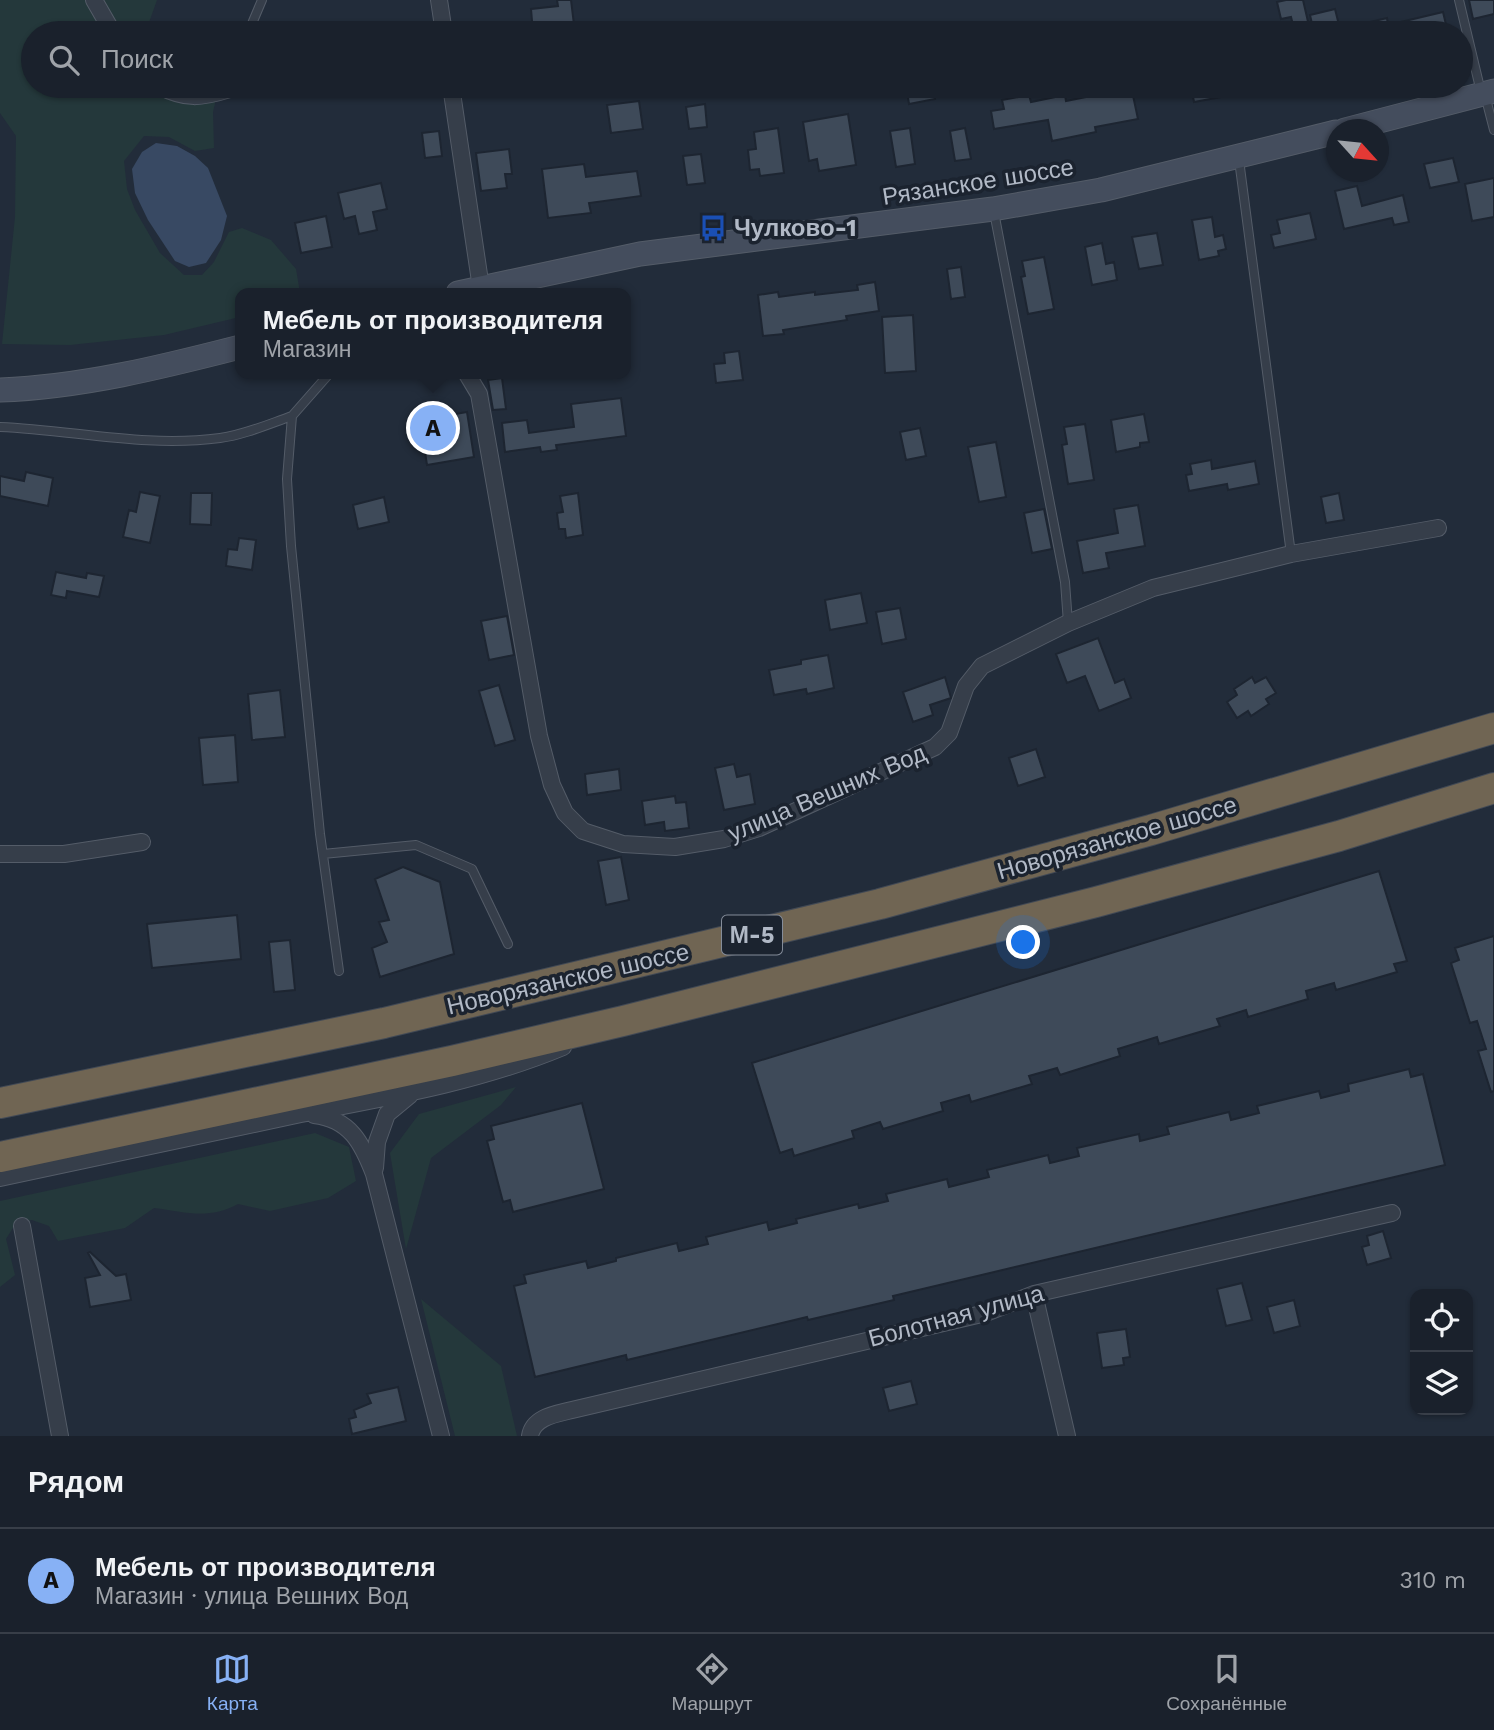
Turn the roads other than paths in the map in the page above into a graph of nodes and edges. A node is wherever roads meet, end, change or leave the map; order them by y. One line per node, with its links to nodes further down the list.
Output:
1 (94, 0): 5 (street)
2 (262, 0): 6 (lane)
3 (439, 0): 7 (street)
4 (1460, 0): 8 (lane)
5 (106, 21)
6 (253, 21)
7 (442, 21)
8 (1466, 21)
9 (1473, 45): 10 (lane)
10 (1487, 93): 14 (lane)
11 (453, 98): 18 (street)
12 (1468, 98): 13 (main road)
13 (1387, 119)
14 (1494, 130)
15 (1326, 135): 16 (main road, Рязанское шоссе)
16 (1239, 157): 17 (main road, Рязанское шоссе); 26 (lane)
17 (993, 209): 18 (main road, Рязанское шоссе); 27 (lane)
18 (481, 288)
19 (235, 348): 22 (main road)
20 (325, 379): 23 (lane)
21 (470, 379): 27 (street, улица Вешних Вод)
22 (0, 390)
23 (292, 416): 24 (lane); 32 (lane)
24 (0, 427)
25 (1438, 528): 26 (street, улица Вешних Вод)
26 (1292, 554): 27 (street, улица Вешних Вод)
27 (1068, 622)
28 (1494, 728): 37 (highway, Новорязанское шоссе / М-5)
29 (1494, 788): 35 (highway, М-5)
30 (142, 842): 31 (street)
31 (0, 854)
32 (323, 854): 33 (lane); 34 (lane)
33 (508, 944)
34 (339, 971)
35 (623, 1021): 36 (street); 39 (highway, М-5)
36 (410, 1095): 38 (street); 40 (street)
37 (0, 1103)
38 (303, 1114): 40 (street); 41 (street)
39 (0, 1157)
40 (374, 1174): 46 (street)
41 (0, 1178)
42 (1392, 1213): 44 (street, Болотная улица)
43 (22, 1226): 45 (street)
44 (1034, 1294): 47 (street, Болотная улица); 48 (street)
45 (60, 1436)
46 (440, 1436)
47 (530, 1436)
48 (1067, 1436)

